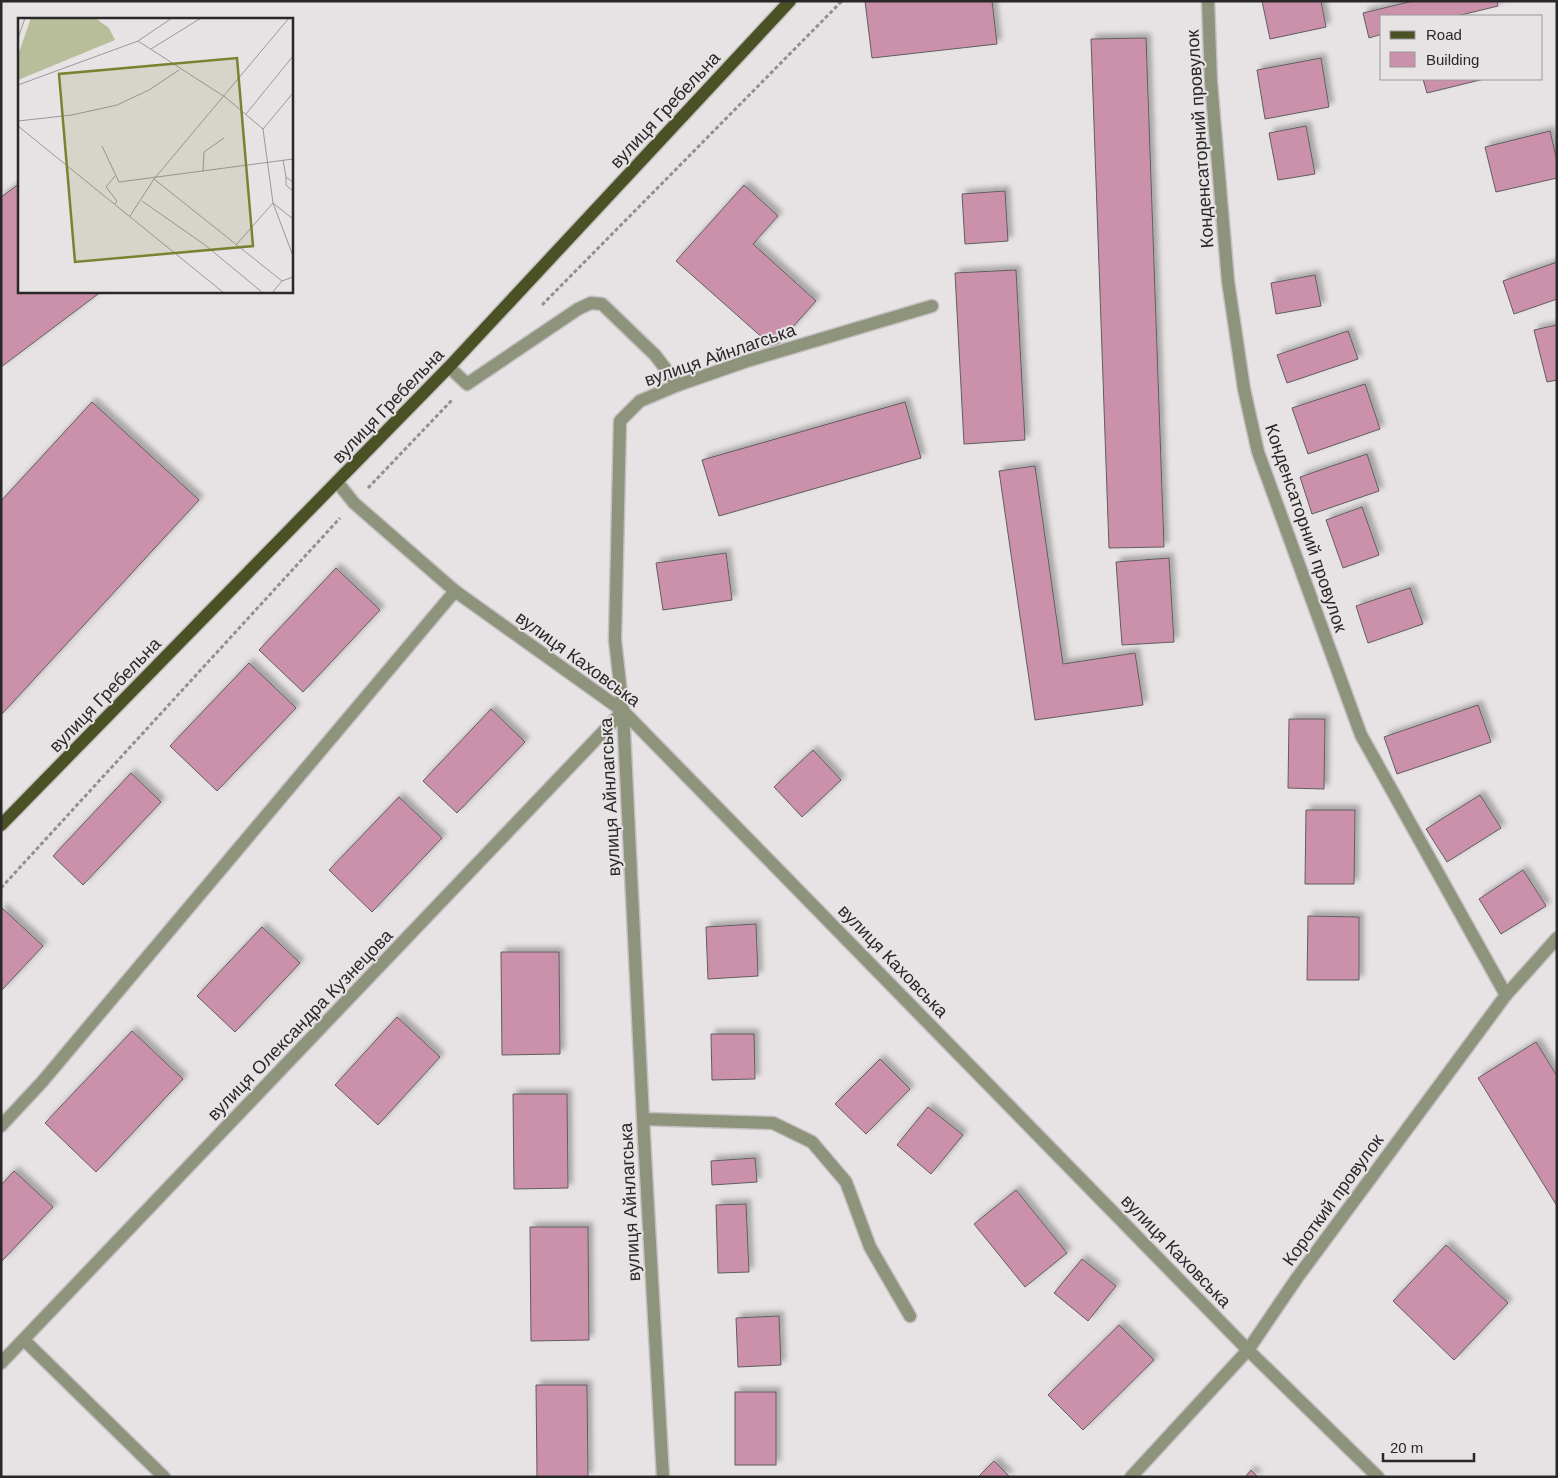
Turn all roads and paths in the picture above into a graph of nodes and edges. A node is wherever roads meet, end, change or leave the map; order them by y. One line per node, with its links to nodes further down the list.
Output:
1 (790, 1): 6 (main road, вулиця Гребельна)
2 (842, 1): 5 (path)
3 (1208, 1): 16 (street, Конденсаторний провулок)
4 (932, 306): 8 (street, вулиця Айнлагська)
5 (535, 312)
6 (449, 367): 7 (street); 9 (main road, вулиця Гребельна)
7 (467, 384): 8 (street); 10 (path)
8 (678, 385): 12 (street, вулиця Айнлагська)
9 (338, 483): 10 (street, вулиця Каховська); 13 (main road, вулиця Гребельна)
10 (354, 503): 11 (street, вулиця Каховська); 14 (path)
11 (455, 591): 12 (street, вулиця Каховська); 18 (street)
12 (624, 711): 17 (street, вулиця Айнлагська); 20 (street, вулиця Олександра Кузнецова); 21 (street, вулиця Каховська)
13 (1, 826)
14 (1, 888)
15 (1557, 938): 16 (street, Короткий провулок)
16 (1506, 995): 21 (street, Короткий провулок)
17 (643, 1119): 19 (street); 24 (street, вулиця Айнлагська)
18 (1, 1126)
19 (910, 1316)
20 (24, 1340): 22 (street, вулиця Олександра Кузнецова); 23 (street)
21 (1248, 1350): 25 (street, Короткий провулок); 26 (street, вулиця Каховська)
22 (1, 1363)
23 (164, 1477)
24 (663, 1477)
25 (1131, 1477)
26 (1378, 1477)

